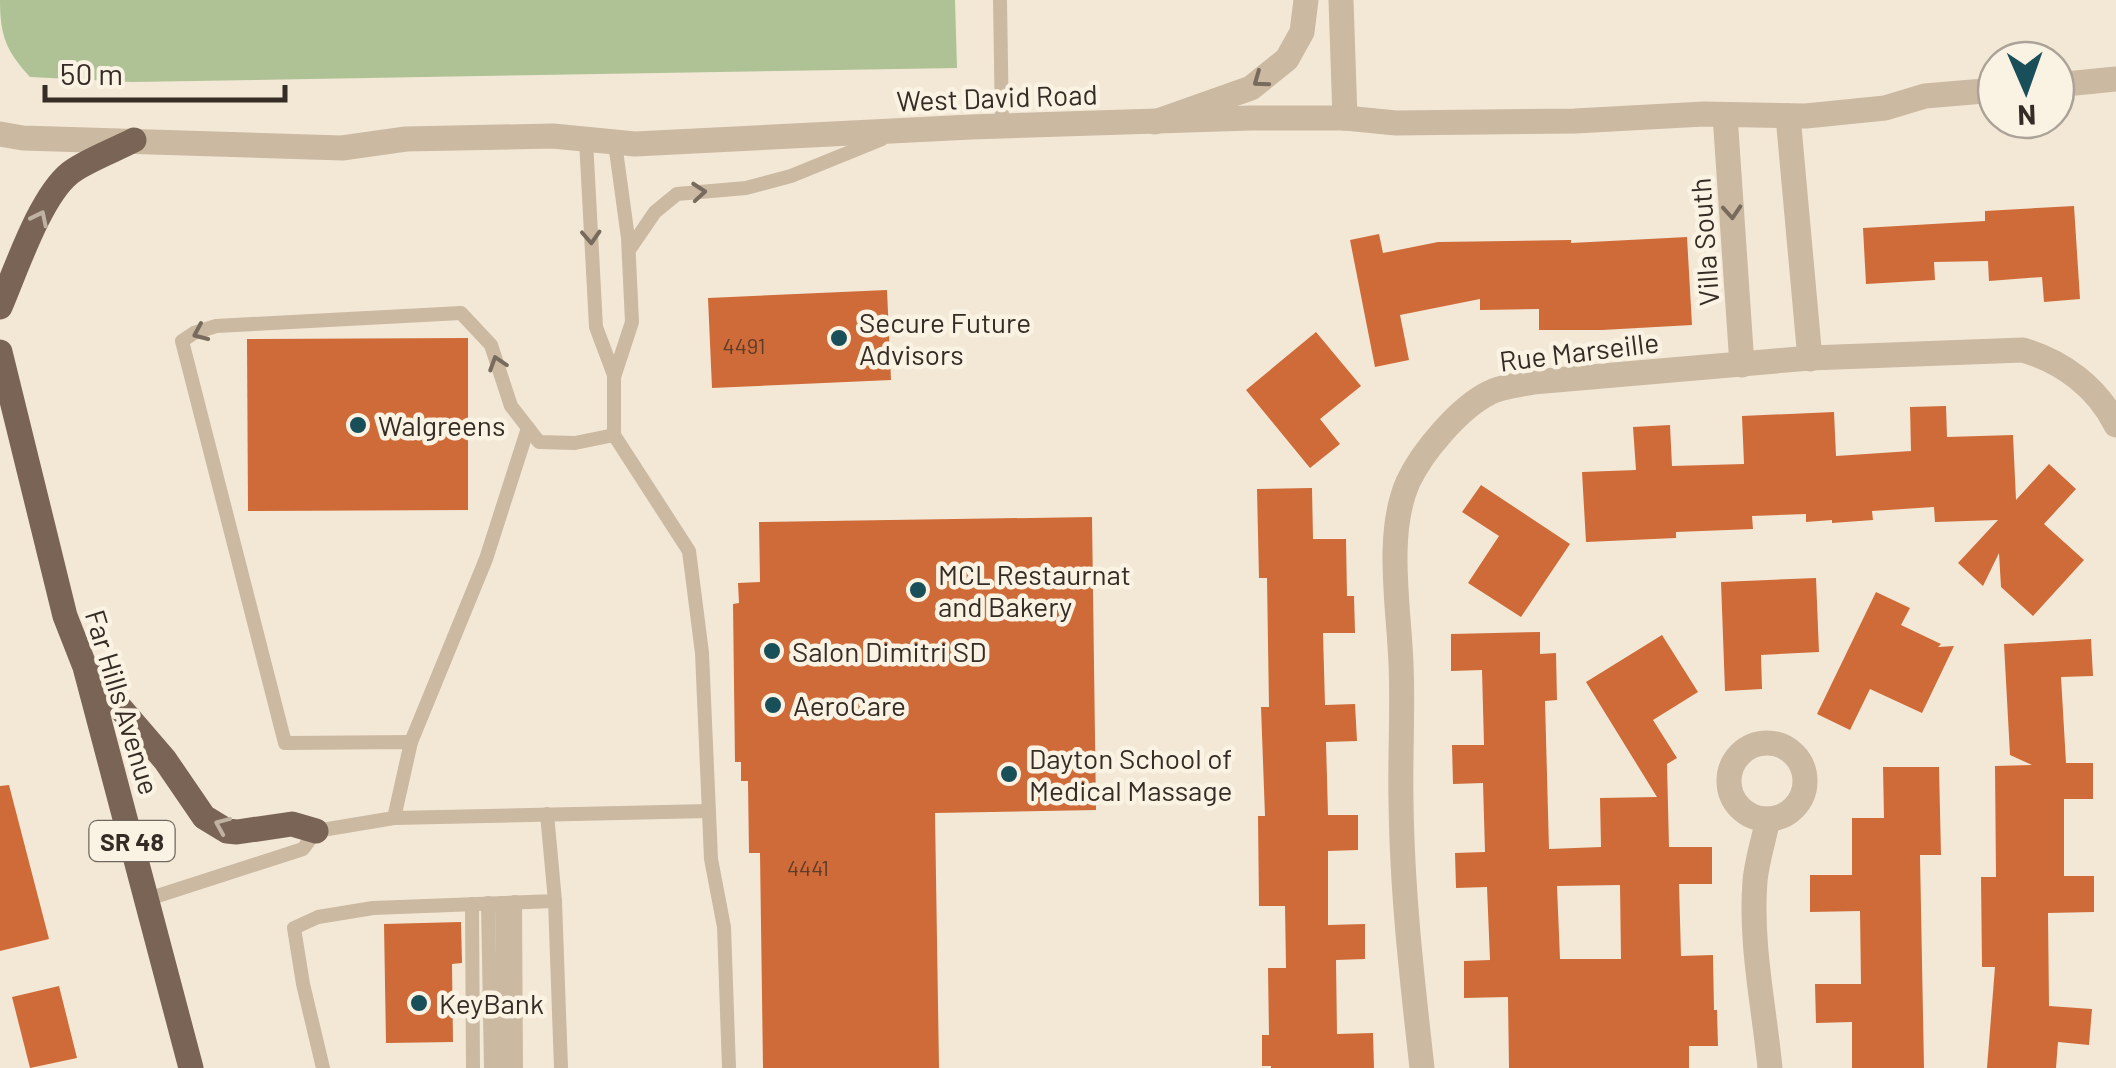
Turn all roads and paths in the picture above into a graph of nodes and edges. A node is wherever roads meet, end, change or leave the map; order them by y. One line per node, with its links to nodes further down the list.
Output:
1 (1000, 0): 11 (lane)
2 (1306, 0): 10 (street, one-way to 10)
3 (1341, 0): 9 (street)
4 (2116, 80): 5 (street)
5 (2076, 83)
6 (1976, 92): 8 (street, West David Road)
7 (1725, 115): 8 (street, West David Road); 9 (street, West David Road); 21 (street, Villa South, one-way to 21)
8 (1788, 116): 20 (street)
9 (1345, 118): 10 (street, West David Road)
10 (1155, 122): 11 (street, West David Road)
11 (1002, 126): 12 (street, West David Road)
12 (901, 131): 16 (street, West David Road); 17 (lane, one-way to 12)
13 (0, 134): 14 (street, West David Road)
14 (134, 140): 15 (street, West David Road); 18 (main road, one-way to 14)
15 (586, 140): 16 (street, West David Road); 22 (lane, one-way to 22)
16 (615, 143): 17 (lane)
17 (628, 251): 22 (lane)
18 (0, 306)
19 (0, 352): 26 (main road, Far Hills Avenue / SR 48)
20 (1810, 359): 21 (street, Rue Marseille); 23 (street, Rue Marseille)
21 (1742, 365): 44 (street, Rue Marseille)
22 (614, 376): 25 (lane)
23 (2116, 425)
24 (528, 428): 25 (lane); 27 (lane); 27 (lane, one-way to 27)
25 (614, 435): 28 (lane)
26 (85, 666): 32 (main road, one-way to 26); 33 (main road, Far Hills Avenue / SR 48)
27 (411, 742): 30 (lane)
28 (709, 810): 29 (lane); 43 (lane)
29 (547, 814): 30 (lane); 34 (lane)
30 (394, 818): 32 (lane)
31 (1768, 819): 45 (street)
32 (316, 831): 33 (lane)
33 (148, 899): 36 (main road, Far Hills Avenue / SR 48)
34 (555, 901): 35 (lane); 42 (lane)
35 (494, 903): 37 (lane); 38 (lane); 39 (lane); 40 (lane); 41 (lane)
36 (190, 1068)
37 (323, 1068)
38 (473, 1068)
39 (491, 1068)
40 (504, 1068)
41 (516, 1068)
42 (561, 1068)
43 (729, 1068)
44 (1422, 1068)
45 (1770, 1068)

